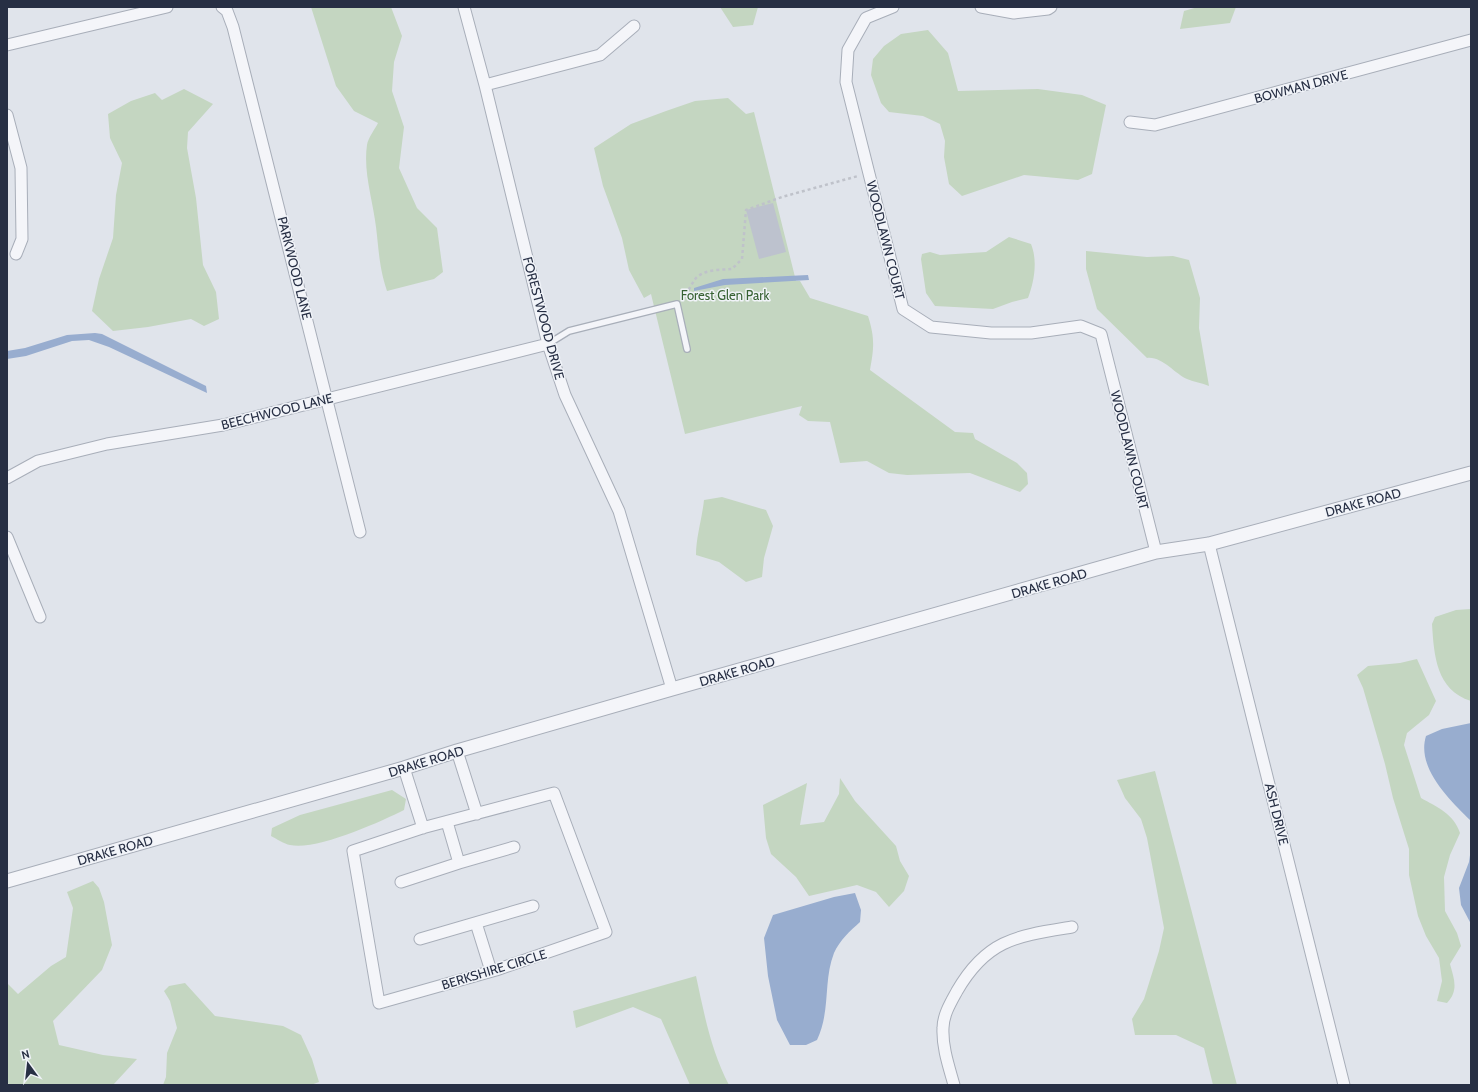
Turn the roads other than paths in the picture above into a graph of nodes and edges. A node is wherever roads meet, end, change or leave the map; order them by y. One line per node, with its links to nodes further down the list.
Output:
1 (166, 7): 9 (street)
2 (222, 7): 16 (street, PARKWOOD LANE)
3 (464, 7): 10 (street, FORESTWOOD DRIVE)
4 (893, 7): 22 (street, WOODLAWN COURT)
5 (981, 7): 6 (street)
6 (1051, 7)
7 (634, 26): 10 (street)
8 (1471, 40): 12 (street, BOWMAN DRIVE)
9 (7, 46)
10 (485, 85): 14 (street, FORESTWOOD DRIVE)
11 (7, 115): 13 (street)
12 (1130, 122)
13 (16, 254)
14 (548, 344): 15 (lane); 16 (street, BEECHWOOD LANE); 24 (street, FORESTWOOD DRIVE)
15 (687, 349)
16 (328, 398): 18 (street, BEECHWOOD LANE); 19 (street, PARKWOOD LANE)
17 (1471, 473): 21 (street, DRAKE ROAD)
18 (7, 478)
19 (360, 532)
20 (7, 537): 23 (street)
21 (1209, 544): 22 (street, DRAKE ROAD); 40 (street, ASH DRIVE)
22 (1156, 552): 24 (street, DRAKE ROAD)
23 (40, 616)
24 (672, 689): 25 (street, DRAKE ROAD)
25 (457, 751): 26 (street, DRAKE ROAD); 27 (street)
26 (404, 768): 29 (street); 32 (street, DRAKE ROAD)
27 (477, 814): 28 (street); 38 (street, BERKSHIRE CIRCLE)
28 (447, 822): 29 (street); 31 (street)
29 (423, 828): 38 (street, BERKSHIRE CIRCLE)
30 (514, 847): 31 (street)
31 (459, 863): 33 (street)
32 (7, 880)
33 (401, 882)
34 (532, 906): 35 (street)
35 (476, 922): 37 (street); 38 (street)
36 (1072, 927): 39 (street)
37 (420, 939)
38 (491, 971)
39 (954, 1085)
40 (1344, 1085)

